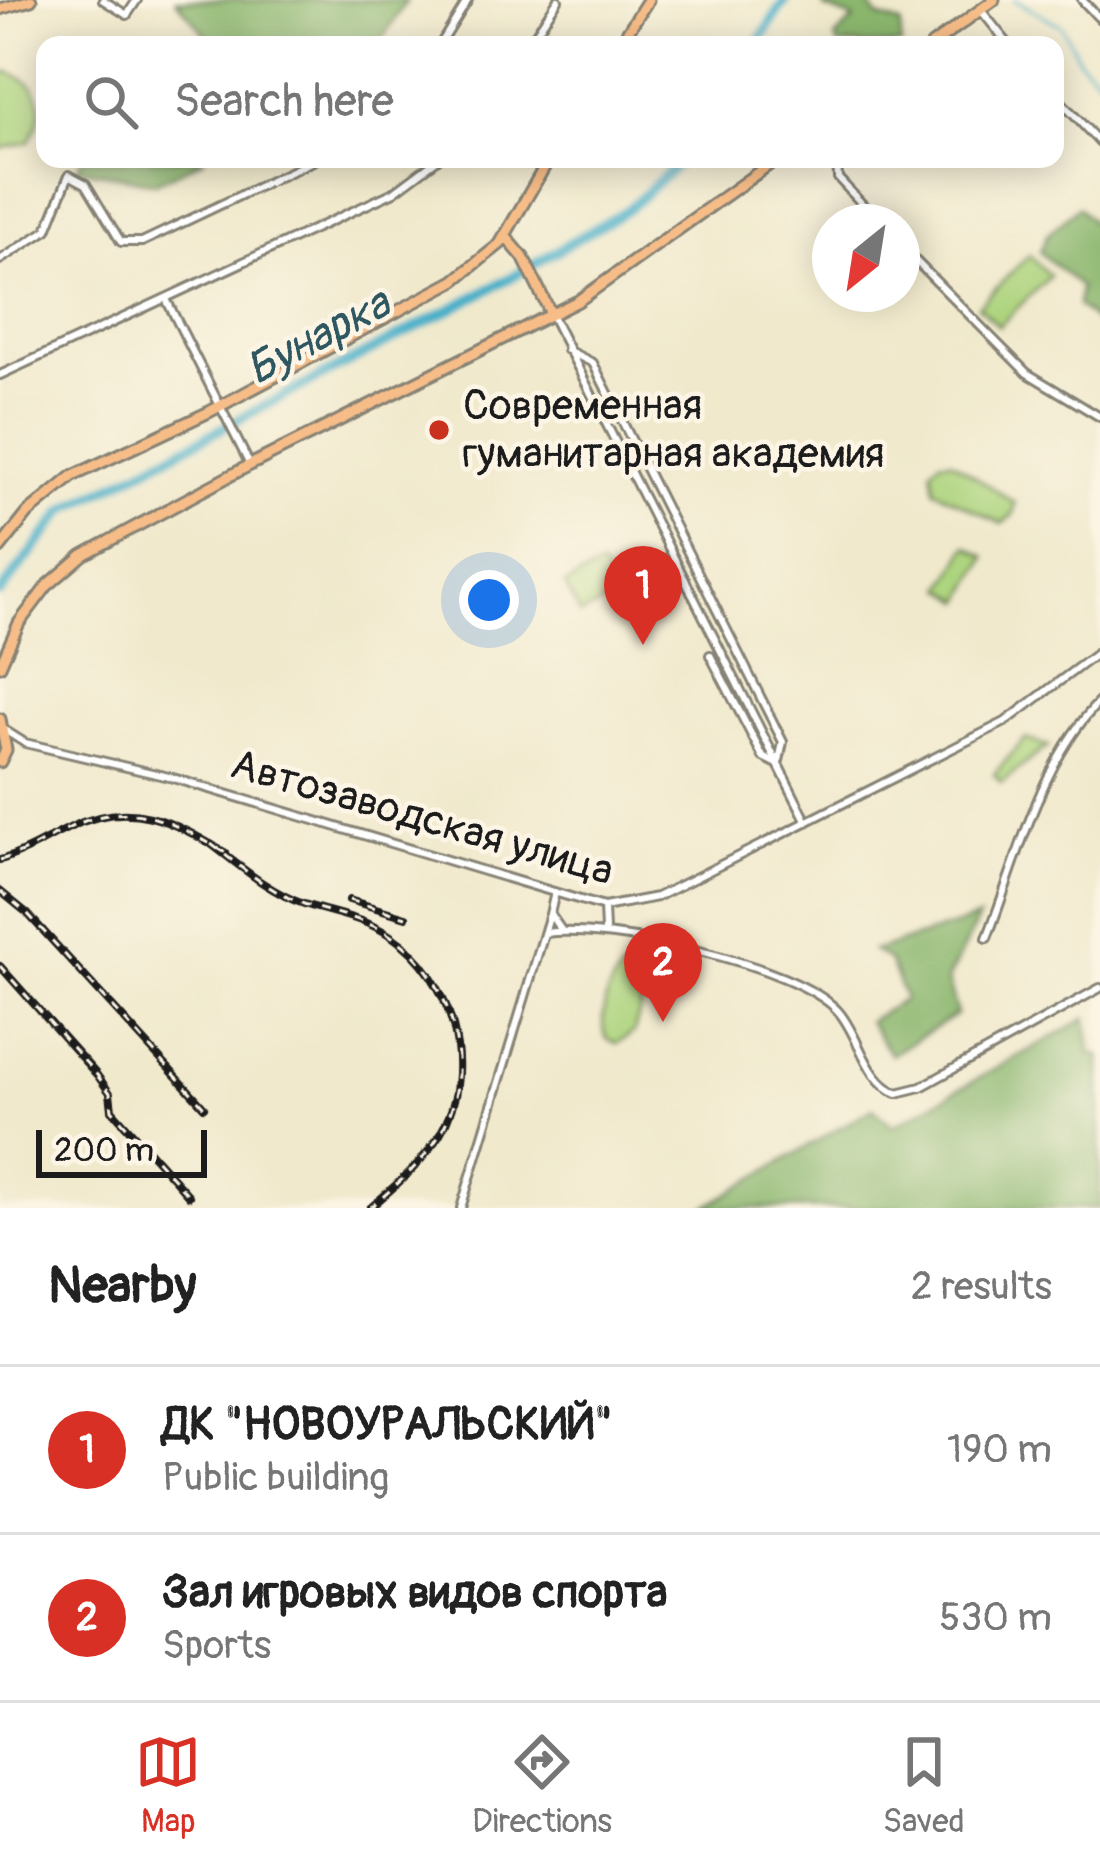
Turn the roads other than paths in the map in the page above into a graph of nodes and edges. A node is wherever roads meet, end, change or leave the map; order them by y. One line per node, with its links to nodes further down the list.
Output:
1 (31, 0): 9 (main road)
2 (104, 0): 3 (street)
3 (137, 0)
4 (467, 0): 12 (street)
5 (558, 0): 13 (street)
6 (648, 0): 14 (main road)
7 (994, 0): 10 (main road)
8 (1082, 0): 11 (street)
9 (0, 9)
10 (980, 9): 15 (main road); 16 (street)
11 (1099, 14)
12 (445, 36)
13 (534, 36)
14 (625, 36)
15 (944, 36)
16 (1002, 36)
17 (1064, 105): 18 (street)
18 (1100, 143)
19 (298, 168): 26 (street)
20 (426, 168): 28 (street)
21 (544, 168): 25 (main road)
22 (764, 168): 29 (main road)
23 (837, 168): 24 (street)
24 (862, 204)
25 (505, 236): 29 (main road); 32 (main road)
26 (0, 260)
27 (920, 265): 33 (street)
28 (166, 298): 31 (street); 32 (street)
29 (551, 314): 30 (street); 34 (main road)
30 (566, 350): 45 (street); 45 (street)
31 (0, 375)
32 (218, 406): 34 (street); 35 (main road)
33 (1100, 417)
34 (250, 464): 38 (main road)
35 (0, 548)
36 (1100, 651): 46 (street, Автозаводская улица)
37 (710, 655): 45 (street)
38 (0, 666)
39 (1100, 701): 53 (street)
40 (0, 719): 41 (main road)
41 (6, 731): 42 (street); 43 (main road)
42 (25, 743): 43 (street); 47 (street, Автозаводская улица)
43 (6, 750): 44 (main road)
44 (0, 762)
45 (778, 765): 46 (street)
46 (807, 822): 48 (street, Автозаводская улица)
47 (555, 892): 48 (street, Автозаводская улица); 49 (street, Автозаводская улица)
48 (604, 907): 51 (street)
49 (550, 914): 50 (street); 52 (street, Автозаводская улица)
50 (562, 930): 51 (street); 52 (street)
51 (605, 931): 54 (street)
52 (545, 933): 55 (street, Автозаводская улица)
53 (988, 938)
54 (1100, 988)
55 (461, 1208)

